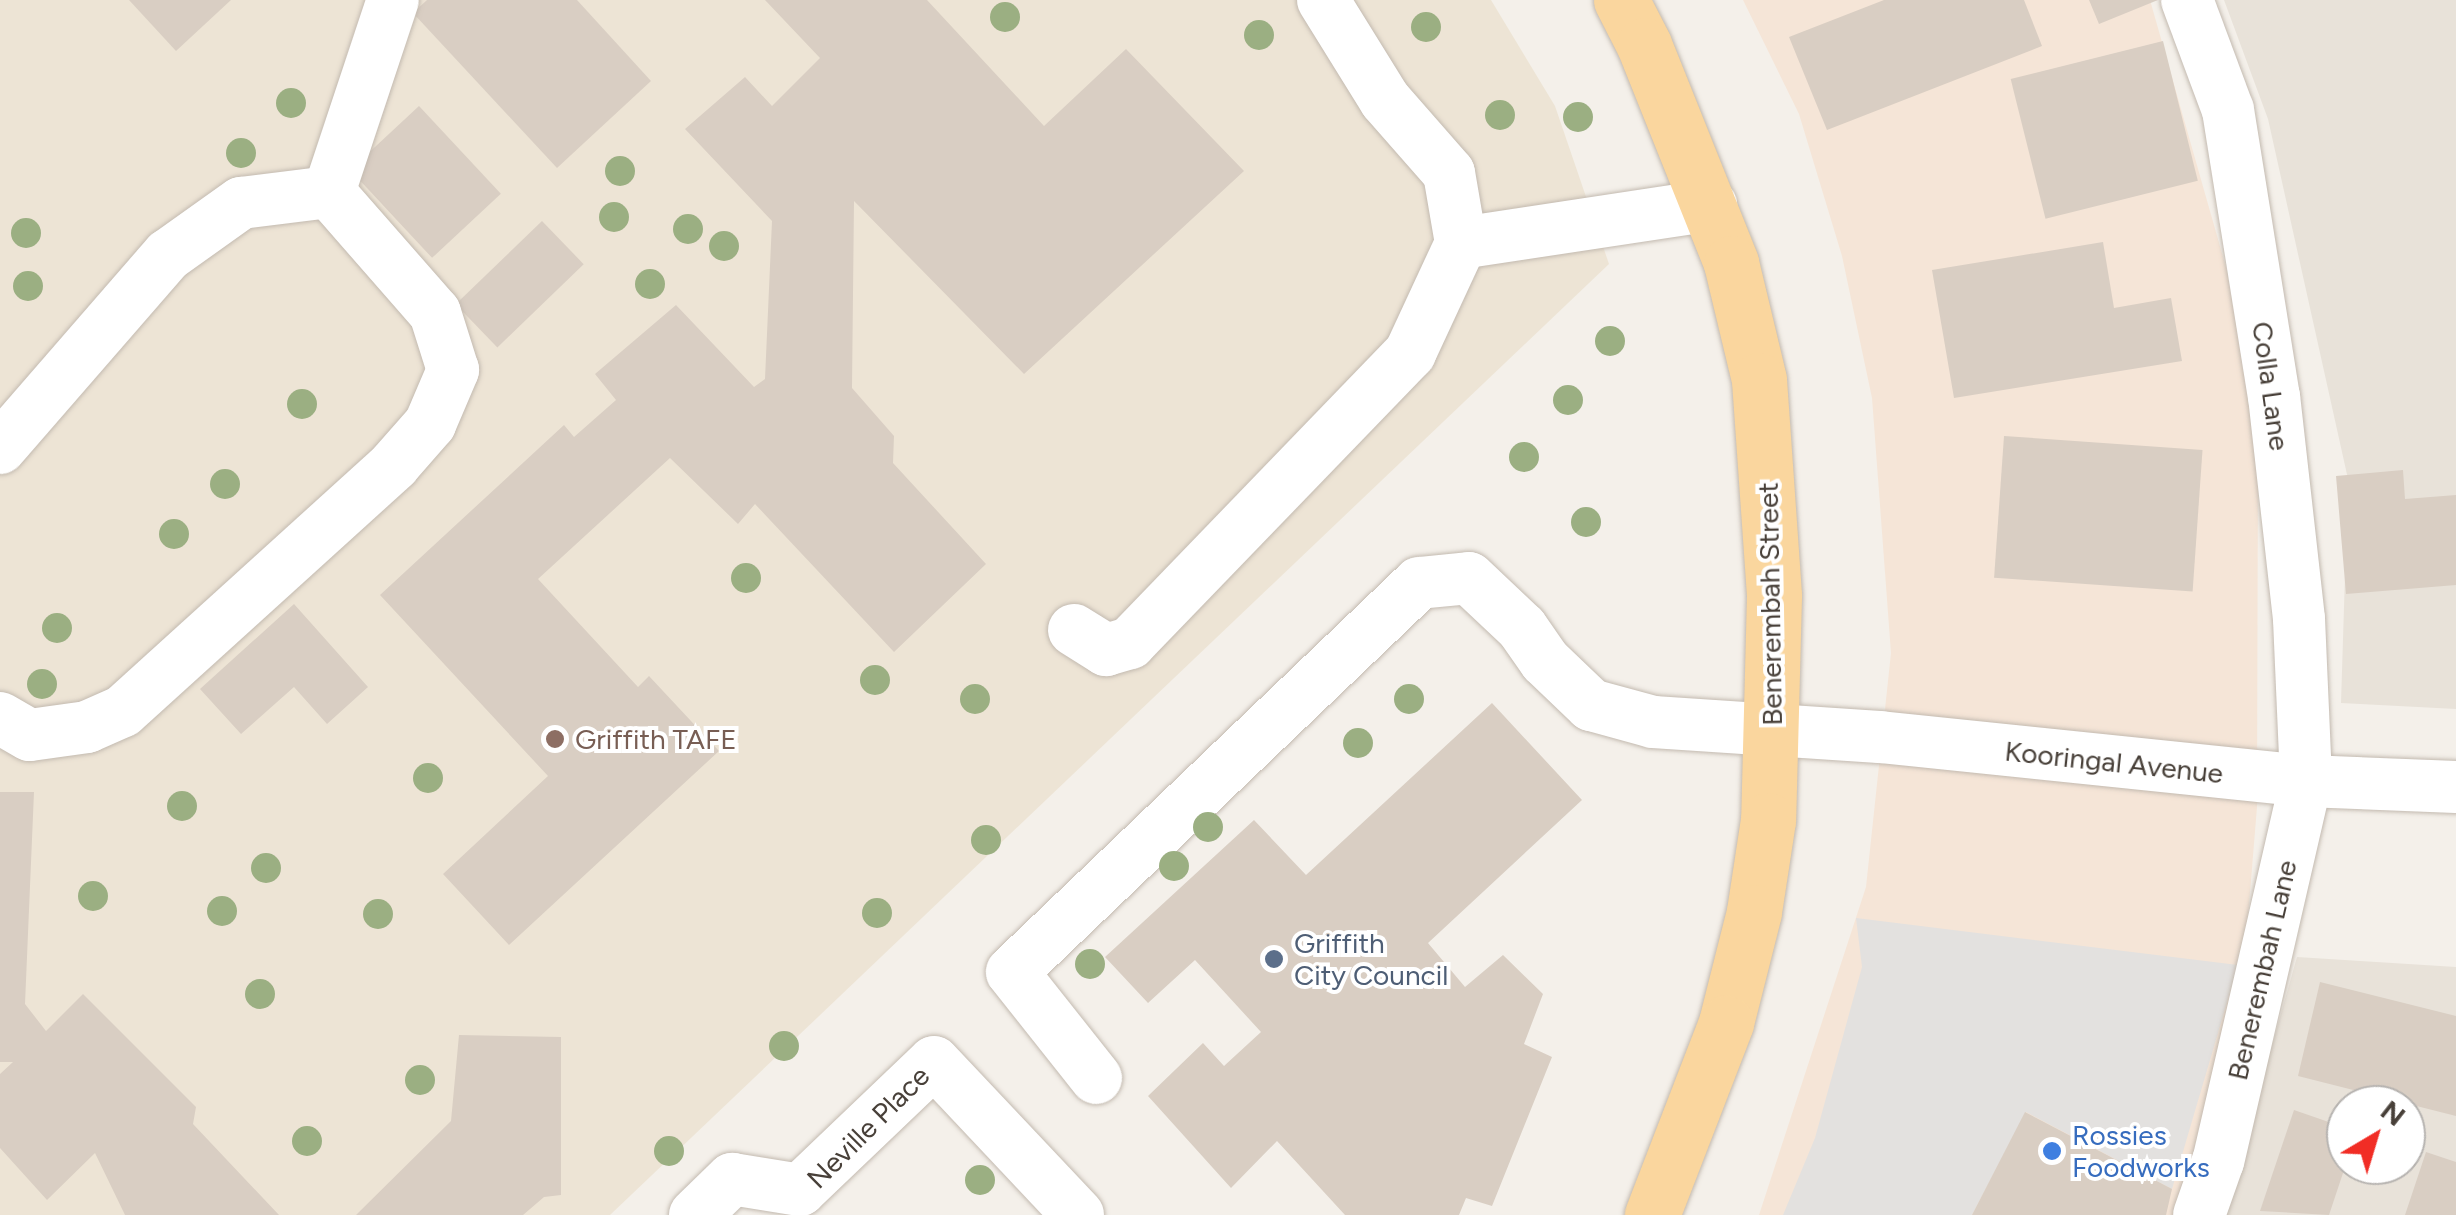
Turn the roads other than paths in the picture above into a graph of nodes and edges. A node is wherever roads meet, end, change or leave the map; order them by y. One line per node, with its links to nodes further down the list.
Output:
1 (392, 0): 5 (street)
2 (1323, 0): 7 (street)
3 (1621, 0): 6 (main road, Benerembah Street)
4 (2187, 0): 12 (street, Colla Lane)
5 (329, 192): 8 (street); 10 (street)
6 (1710, 205): 7 (street); 11 (main road, Benerembah Street)
7 (1462, 243): 9 (street)
8 (0, 448)
9 (1074, 630)
10 (0, 718)
11 (1773, 729): 12 (street, Kooringal Avenue); 14 (street, Kooringal Avenue); 18 (main road, Benerembah Street)
12 (2306, 781): 13 (street, Kooringal Avenue); 19 (street, Benerembah Lane)
13 (2456, 787)
14 (1096, 1078)
15 (812, 1202): 16 (street); 17 (street, Neville Place)
16 (695, 1215)
17 (1078, 1215)
18 (1652, 1215)
19 (2199, 1215)

